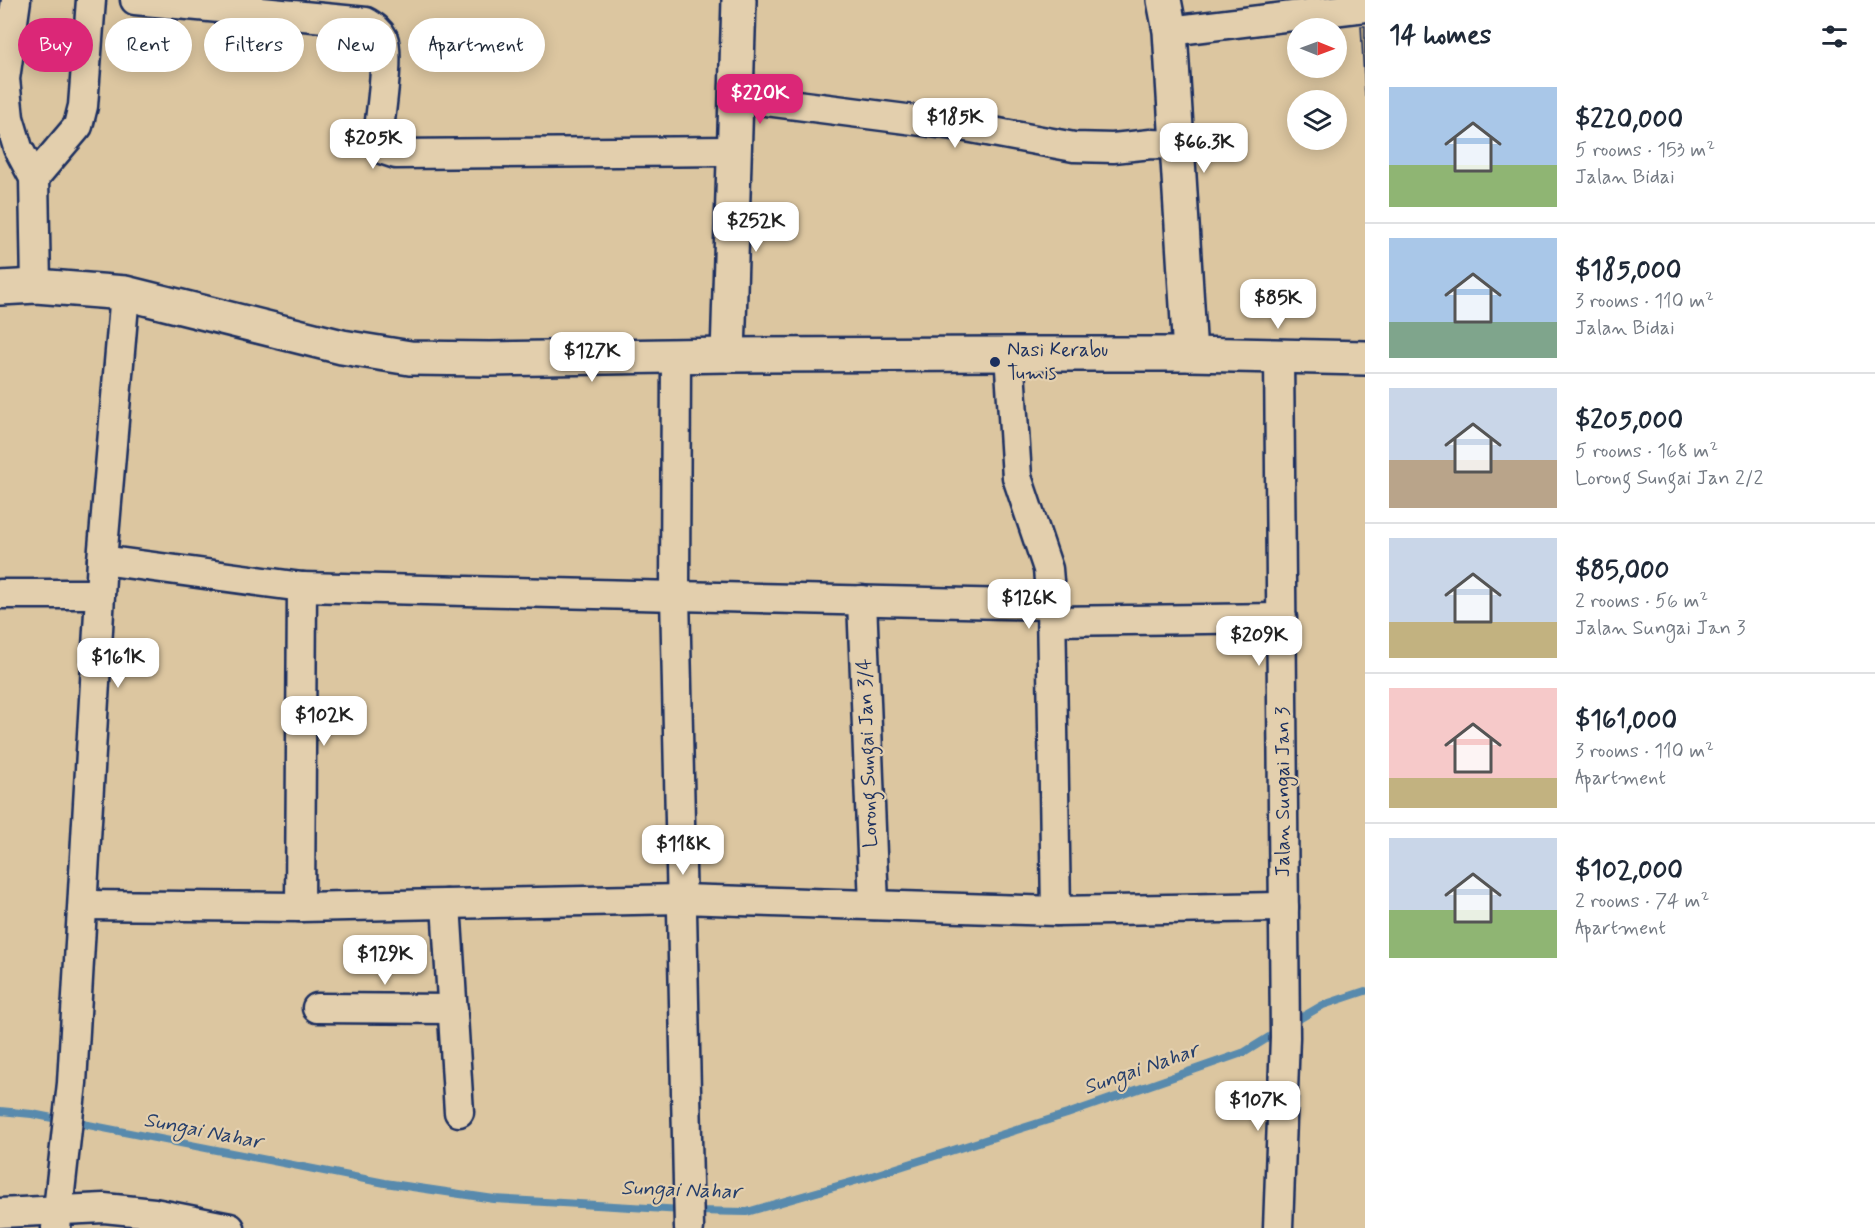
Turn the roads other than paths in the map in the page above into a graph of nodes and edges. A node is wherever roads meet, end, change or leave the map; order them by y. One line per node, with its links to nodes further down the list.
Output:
1 (16, 0): 11 (street)
2 (91, 0): 11 (street)
3 (135, 0): 6 (street)
4 (739, 0): 8 (main road)
5 (1359, 5): 7 (street)
6 (277, 7): 10 (street)
7 (1167, 15): 9 (main road)
8 (735, 97): 9 (street); 10 (main road)
9 (1177, 145): 16 (main road)
10 (733, 151): 17 (main road)
11 (34, 178): 12 (street)
12 (36, 286): 13 (main road); 14 (main road)
13 (0, 288)
14 (125, 293): 19 (main road); 21 (street)
15 (1009, 354): 16 (main road); 17 (main road); 27 (street)
16 (1190, 354): 18 (main road)
17 (728, 355): 19 (main road)
18 (1279, 356): 20 (main road); 28 (street, Jalan Sungai Jan 3)
19 (676, 357): 25 (street)
20 (1365, 358)
21 (102, 560): 22 (street); 24 (street)
22 (302, 587): 25 (street); 33 (street)
23 (0, 594): 24 (street)
24 (100, 594): 31 (street)
25 (675, 595): 26 (street); 29 (street)
26 (862, 600): 27 (street); 32 (street, Lorong Sungai Jan 3/4)
27 (1052, 613): 28 (street); 35 (street)
28 (1282, 618): 34 (street, Jalan Sungai Jan 3)
29 (681, 899): 30 (street); 32 (street); 42 (street)
30 (447, 904): 33 (street); 37 (street)
31 (83, 905): 33 (street); 40 (street)
32 (874, 905): 35 (street)
33 (300, 907)
34 (1284, 907): 35 (street); 43 (street, Jalan Sungai Jan 3)
35 (1056, 911)
36 (317, 1008): 37 (street)
37 (453, 1009): 38 (street)
38 (459, 1112)
39 (0, 1213): 40 (street)
40 (56, 1219): 41 (street)
41 (230, 1228)
42 (689, 1228)
43 (1278, 1228)

